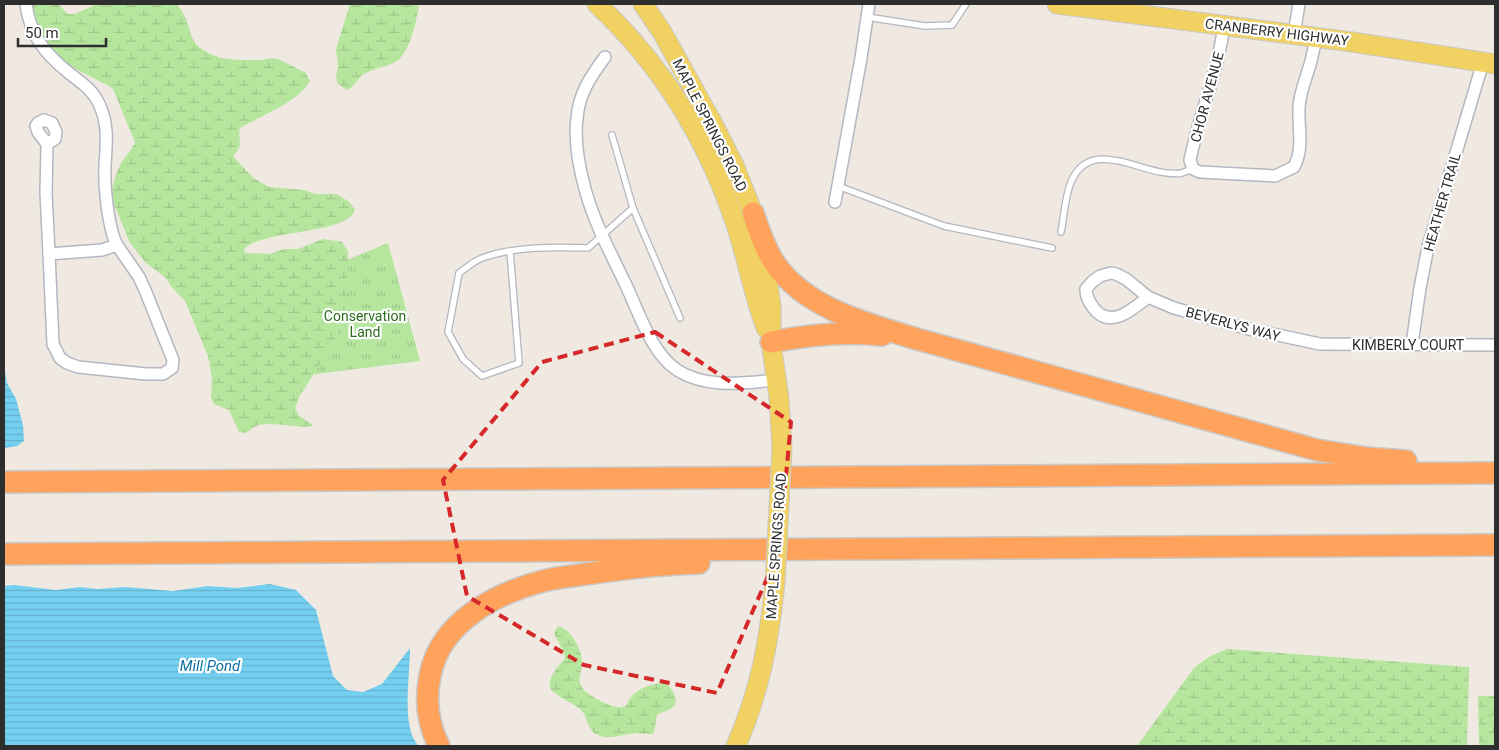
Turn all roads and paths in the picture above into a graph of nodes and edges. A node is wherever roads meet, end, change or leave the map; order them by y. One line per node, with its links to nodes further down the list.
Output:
1 (26, 4): 25 (street)
2 (597, 4): 32 (main road, MAPLE SPRINGS ROAD)
3 (643, 4): 11 (main road, MAPLE SPRINGS ROAD)
4 (661, 4): 11 (main road)
5 (869, 4): 9 (street)
6 (966, 4): 9 (lane)
7 (1058, 4): 10 (main road, CRANBERRY HIGHWAY)
8 (1299, 4): 12 (street)
9 (867, 17): 19 (street)
10 (1224, 25): 12 (main road, CRANBERRY HIGHWAY); 18 (street, CHOR AVENUE)
11 (662, 32): 22 (main road, MAPLE SPRINGS ROAD)
12 (1294, 34): 13 (main road, CRANBERRY HIGHWAY)
13 (1316, 37): 15 (main road, CRANBERRY HIGHWAY); 18 (street)
14 (605, 57): 24 (street)
15 (1489, 63): 34 (street, HEATHER TRAIL)
16 (612, 135): 21 (lane)
17 (46, 144): 28 (street)
18 (1193, 169): 23 (lane)
19 (838, 186): 20 (street); 26 (lane)
20 (835, 202)
21 (633, 208): 24 (lane); 30 (lane)
22 (753, 213): 31 (highway); 32 (main road, MAPLE SPRINGS ROAD)
23 (1061, 232)
24 (602, 235): 27 (lane); 36 (street)
25 (117, 245): 28 (street); 28 (street)
26 (1052, 248)
27 (510, 251): 27 (lane)
28 (49, 254)
29 (1148, 297): 29 (street, BEVERLYS WAY); 33 (street, BEVERLYS WAY)
30 (680, 318)
31 (917, 339): 32 (highway); 37 (highway)
32 (772, 342): 36 (main road, MAPLE SPRINGS ROAD)
33 (1320, 344): 34 (street, KIMBERLY COURT)
34 (1412, 344): 35 (street, KIMBERLY COURT)
35 (1495, 345)
36 (776, 380): 43 (main road, MAPLE SPRINGS ROAD, bridge)
37 (1495, 473): 38 (highway)
38 (4, 482)
39 (1495, 545): 40 (highway)
40 (850, 548): 41 (highway); 42 (highway)
41 (4, 554)
42 (439, 746)
43 (736, 746)

